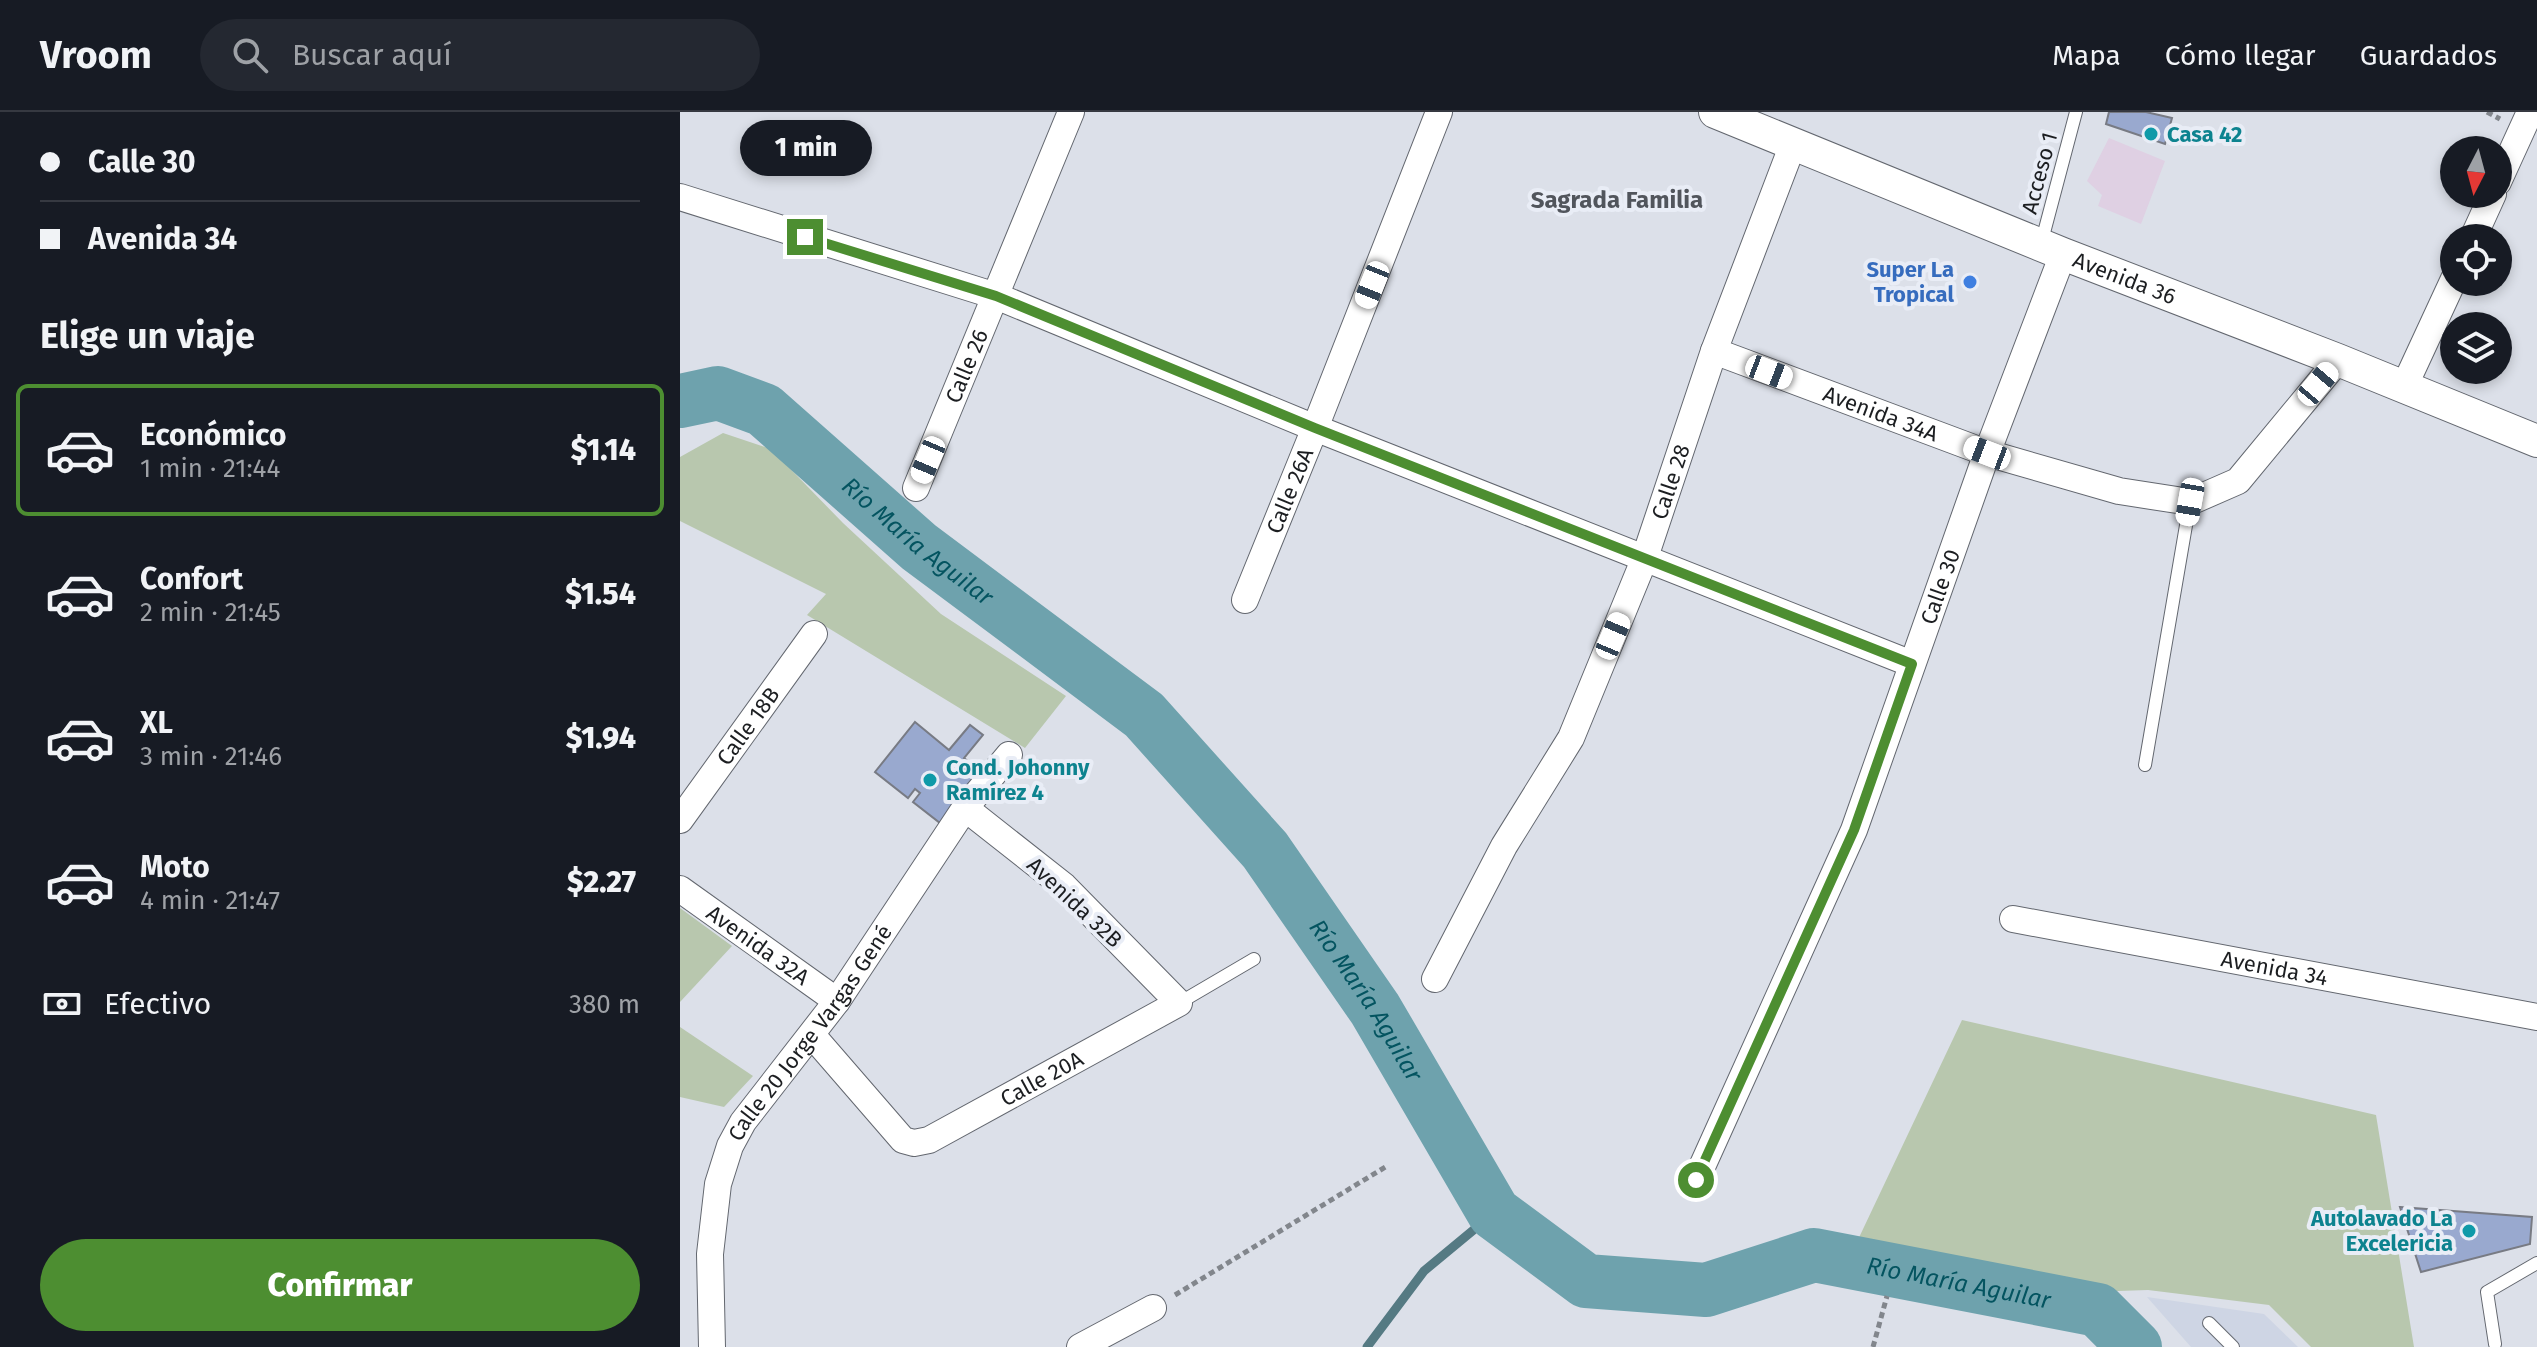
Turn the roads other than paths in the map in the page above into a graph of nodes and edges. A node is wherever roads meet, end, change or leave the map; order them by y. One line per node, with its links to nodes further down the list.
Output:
1 (1071, 112): 10 (street, Calle 26)
2 (1439, 112): 15 (street, Calle 26A)
3 (1715, 112): 6 (street, Avenida 36)
4 (2076, 112): 9 (lane, Acceso 1)
5 (2530, 112): 7 (street)
6 (1793, 144): 9 (street, Avenida 36); 12 (street, Calle 28)
7 (2512, 151)
8 (680, 197): 10 (street)
9 (2052, 249): 13 (street, Avenida 36); 17 (street, Calle 30)
10 (996, 296): 15 (street); 18 (street, Calle 26)
11 (2446, 296): 14 (street)
12 (1714, 351): 17 (street, Avenida 34A); 20 (street, Calle 28)
13 (2338, 360): 14 (street, Avenida 36); 19 (street)
14 (2404, 387): 16 (street, Avenida 36)
15 (1315, 428): 20 (street); 21 (street, Calle 26A)
16 (2537, 441)
17 (1987, 453): 19 (street, Avenida 34A); 23 (street, Calle 30)
18 (916, 488)
19 (2190, 502): 25 (lane)
20 (1644, 560): 23 (street); 31 (street, Calle 28)
21 (1245, 600)
22 (814, 634): 27 (street, Calle 18B)
23 (1912, 664): 36 (street, Calle 30)
24 (1009, 755): 26 (street, Calle 20 Jorge Vargas Gené)
25 (2145, 765)
26 (965, 808): 32 (street, Calle 20 Jorge Vargas Gené); 33 (street, Avenida 32B)
27 (680, 820)
28 (680, 889): 32 (street, Avenida 32A)
29 (2013, 919): 34 (street, Avenida 34)
30 (1254, 959): 33 (lane)
31 (1435, 979)
32 (837, 1001): 35 (street, Calle 20 Jorge Vargas Gené)
33 (1179, 1003): 35 (street, Calle 20A)
34 (2537, 1017)
35 (812, 1035): 41 (street, Calle 20 Jorge Vargas Gené)
36 (1696, 1180)
37 (2537, 1263): 40 (lane)
38 (1153, 1308): 42 (street)
39 (2209, 1323): 43 (lane)
40 (2495, 1344)
41 (712, 1347)
42 (1080, 1347)
43 (2233, 1347)

